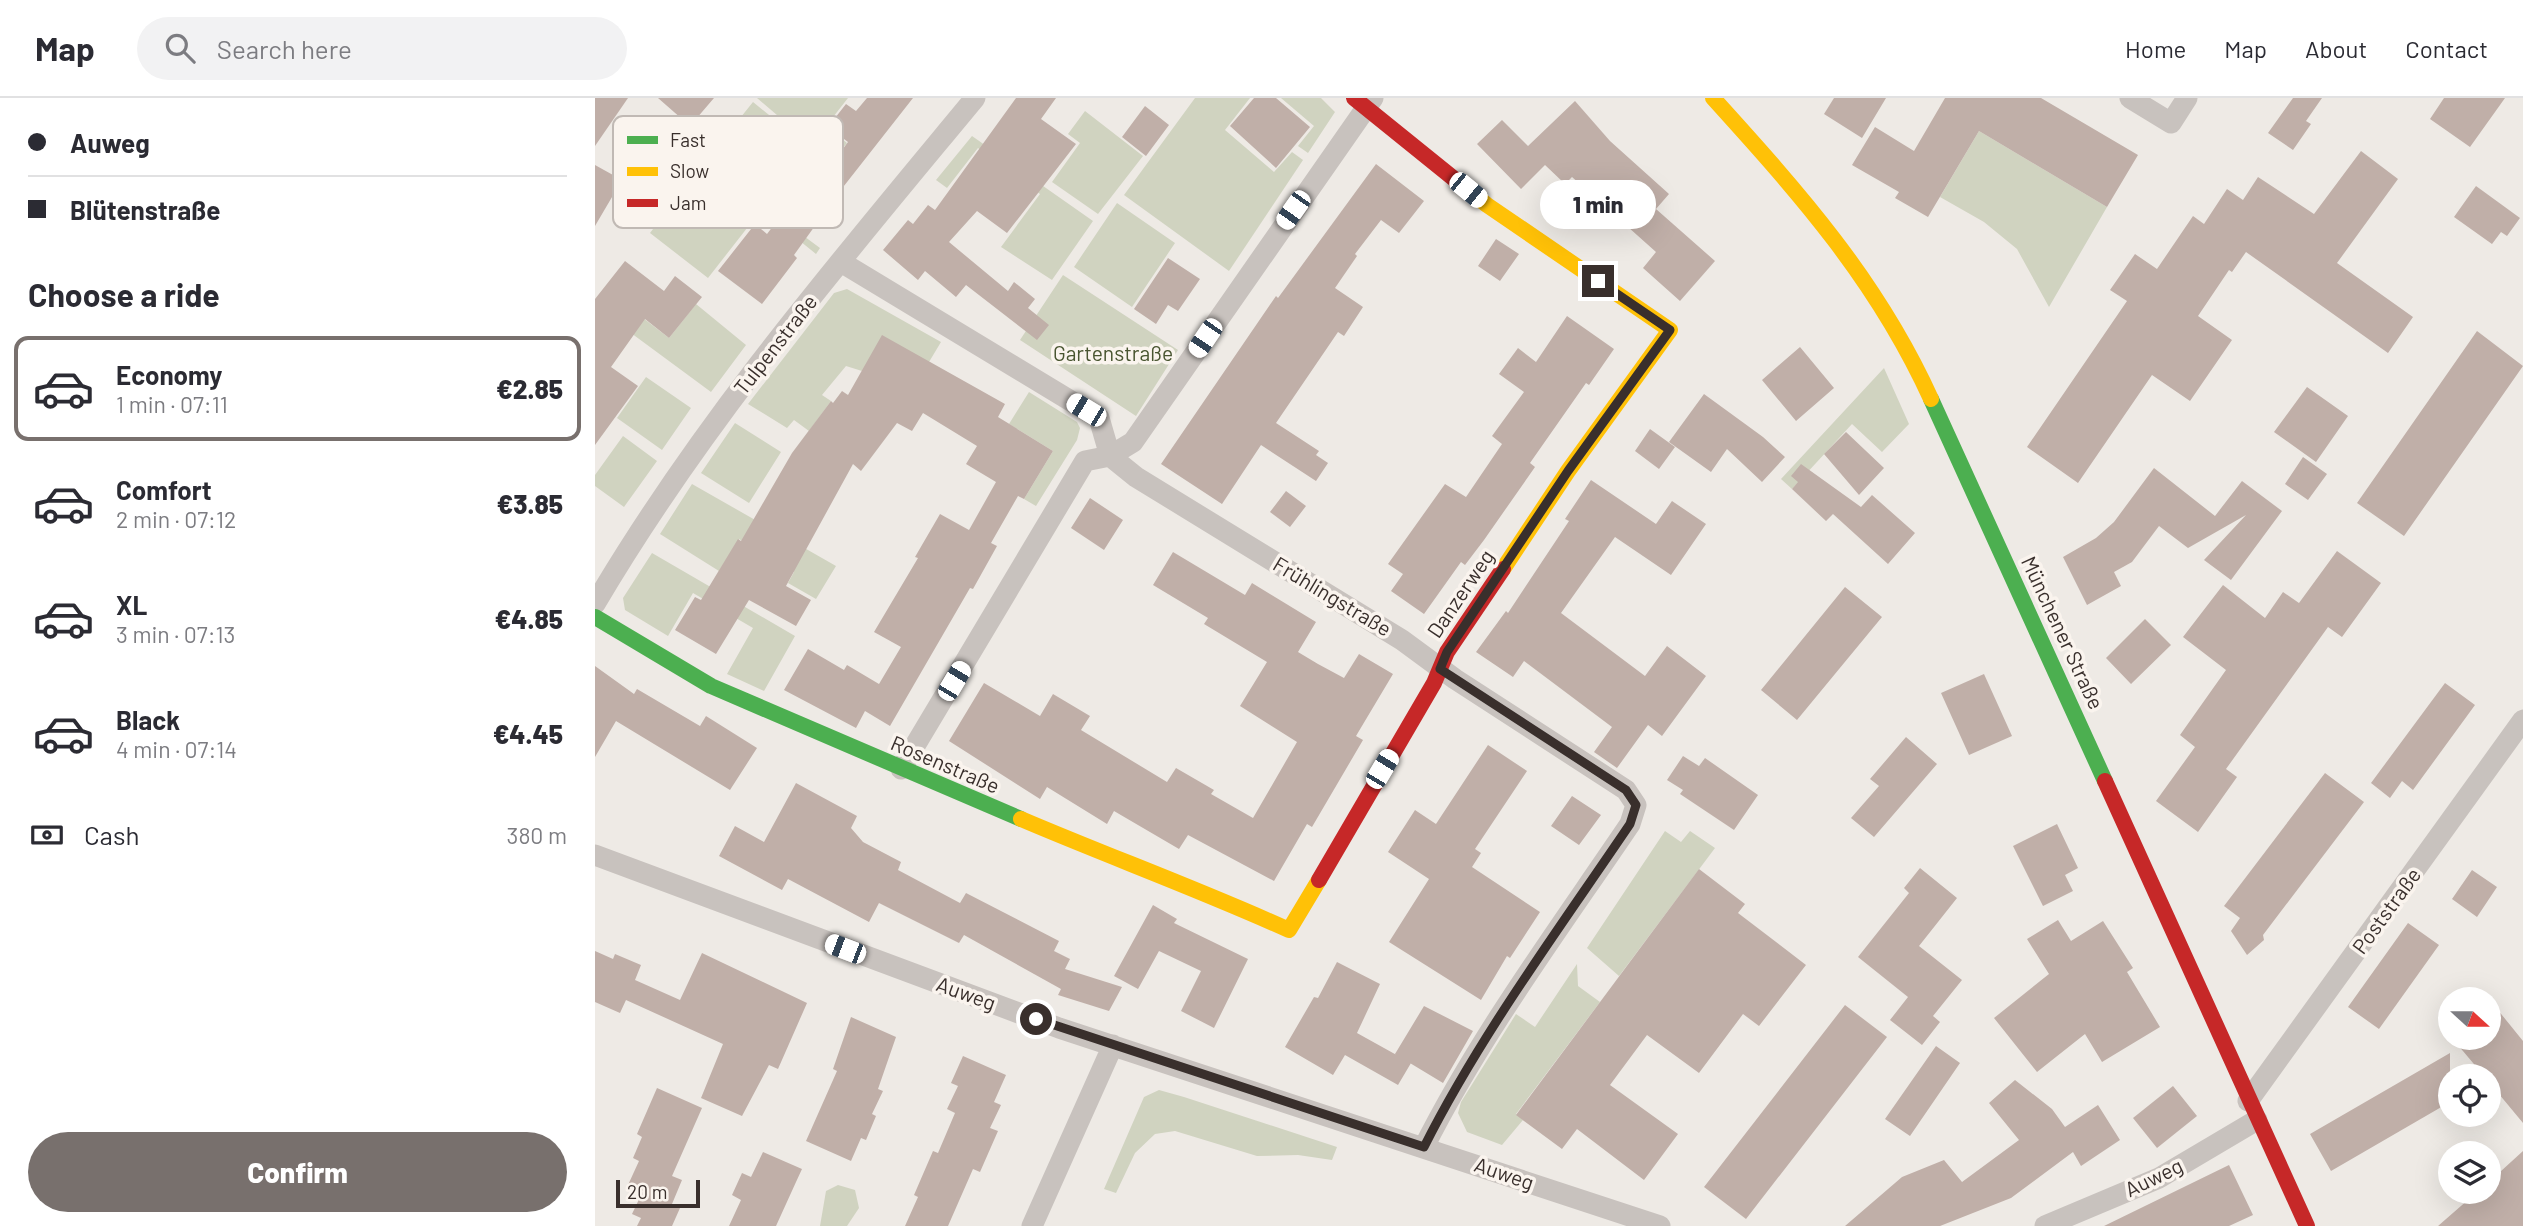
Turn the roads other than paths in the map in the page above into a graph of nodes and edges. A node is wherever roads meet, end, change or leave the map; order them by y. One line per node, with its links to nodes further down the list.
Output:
1 (975, 98): 6 (street, Tulpenstraße)
2 (1713, 98): 16 (street, Münchener Straße)
3 (2130, 98): 4 (street)
4 (2187, 98)
5 (1364, 101): 7 (street); 10 (street, Danzerweg)
6 (841, 262): 7 (street); 8 (street, Tulpenstraße)
7 (1110, 456): 10 (street, Frühlingstraße); 12 (street)
8 (595, 604)
9 (595, 617): 12 (street, Rosenstraße)
10 (1440, 669): 14 (street, Danzerweg); 17 (street, Frühlingstraße)
11 (2523, 720): 16 (street, Poststraße)
12 (901, 769): 14 (street, Rosenstraße)
13 (595, 855): 15 (street, Auweg)
14 (1289, 930)
15 (1113, 1045): 17 (street, Auweg); 18 (street)
16 (2253, 1110): 20 (street, Auweg); 21 (street, Münchener Straße)
17 (1424, 1147): 19 (street, Auweg)
18 (1032, 1226)
19 (1660, 1226)
20 (2045, 1226)
21 (2307, 1226)

